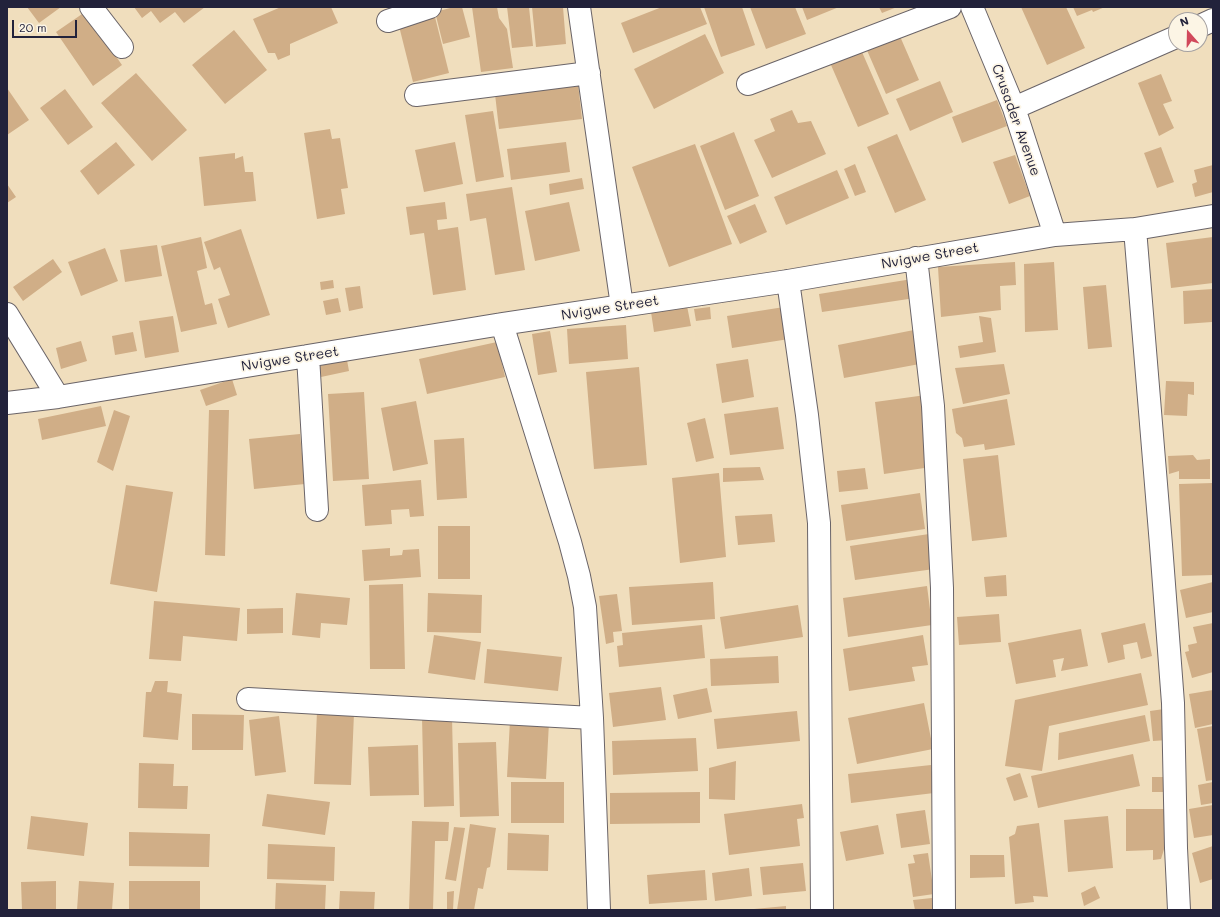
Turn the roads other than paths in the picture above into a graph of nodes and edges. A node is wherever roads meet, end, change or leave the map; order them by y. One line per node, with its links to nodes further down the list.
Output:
1 (91, 7): 8 (street)
2 (430, 7): 6 (street)
3 (580, 7): 9 (street)
4 (950, 7): 10 (street)
5 (972, 7): 12 (street, Crusader Avenue)
6 (388, 20)
7 (1168, 40): 12 (street)
8 (122, 47)
9 (589, 73): 11 (street); 18 (street)
10 (748, 84)
11 (416, 95)
12 (1014, 108): 15 (street, Crusader Avenue)
13 (1213, 216): 14 (street, Nvigwe Street)
14 (1135, 229): 15 (street, Nvigwe Street); 30 (street)
15 (1055, 235): 16 (street, Nvigwe Street)
16 (916, 258): 17 (street, Nvigwe Street); 29 (street)
17 (788, 281): 18 (street, Nvigwe Street); 28 (street)
18 (622, 306): 20 (street, Nvigwe Street)
19 (7, 314): 22 (street)
20 (502, 324): 21 (street, Nvigwe Street); 26 (street)
21 (308, 356): 22 (street, Nvigwe Street); 24 (street)
22 (58, 397): 23 (street, Nvigwe Street)
23 (7, 402)
24 (317, 510)
25 (248, 699): 26 (street)
26 (592, 718): 27 (street)
27 (599, 910)
28 (822, 910)
29 (944, 910)
30 (1179, 910)

